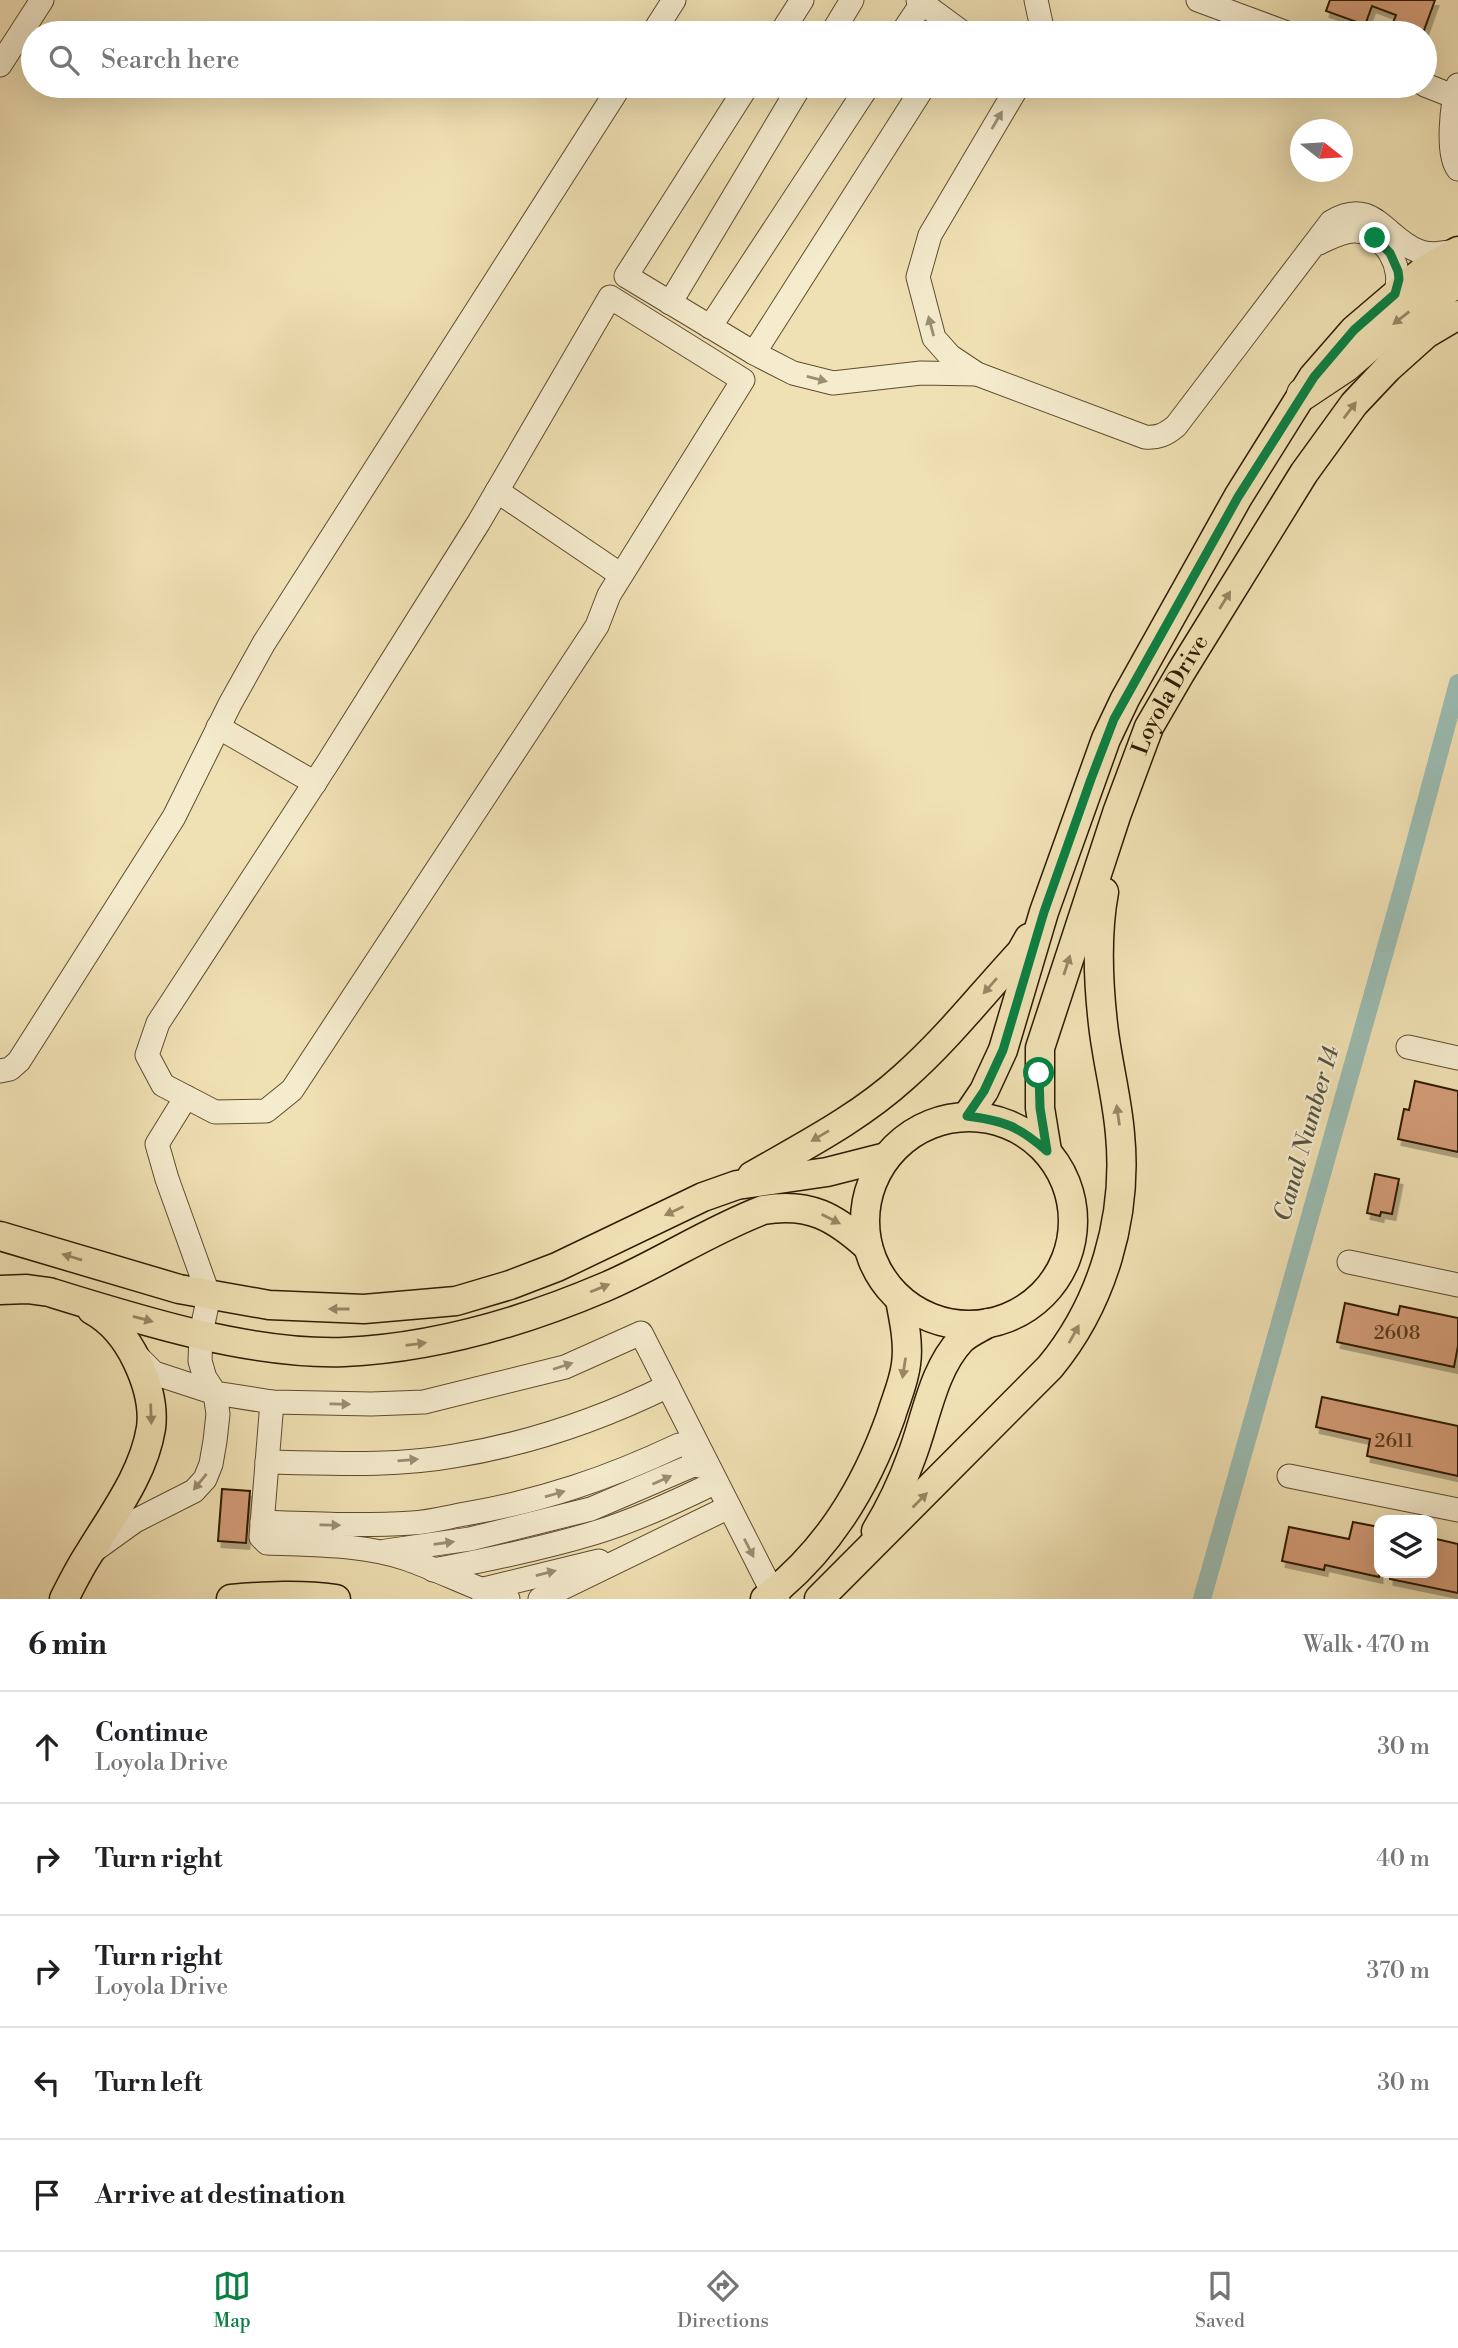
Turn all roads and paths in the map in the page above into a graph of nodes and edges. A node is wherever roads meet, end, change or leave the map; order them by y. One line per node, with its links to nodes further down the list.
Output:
1 (42, 0): 8 (street)
2 (674, 0): 9 (street)
3 (802, 0): 10 (street)
4 (852, 0): 11 (street)
5 (1036, 0): 14 (street)
6 (1198, 0): 15 (street)
7 (920, 1): 12 (street); 13 (street)
8 (28, 21)
9 (661, 21)
10 (789, 21)
11 (839, 21)
12 (909, 21)
13 (947, 21)
14 (1040, 21)
15 (1255, 21)
16 (21, 32): 17 (street)
17 (0, 65)
18 (1437, 88): 19 (street)
19 (1457, 93): 26 (street)
20 (612, 98): 39 (street)
21 (739, 98): 31 (street)
22 (793, 98): 31 (street)
23 (860, 98): 33 (street)
24 (916, 98): 34 (street)
25 (1011, 98): 35 (street, one-way to 25)
26 (1458, 169)
27 (1316, 244): 28 (street); 30 (street); 35 (street)
28 (1458, 251): 30 (main road, Loyola Drive)
29 (1458, 281): 36 (highway, one-way to 36)
30 (1395, 294): 36 (main road, Loyola Drive)
31 (670, 303): 33 (street)
32 (1458, 314): 41 (main road, Loyola Drive, one-way to 32)
33 (710, 327): 34 (street)
34 (754, 353): 35 (street, one-way to 35)
35 (976, 374)
36 (1303, 394): 42 (main road, Loyola Drive)
37 (497, 491): 38 (street); 38 (street); 40 (street)
38 (621, 575): 46 (street)
39 (218, 727): 40 (street); 45 (street)
40 (314, 783): 46 (street)
41 (1117, 813): 48 (main road, Loyola Drive, one-way to 41); 75 (main road, one-way to 41)
42 (1044, 912): 47 (main road, Loyola Drive); 50 (main road, one-way to 50)
43 (1408, 1047): 44 (street)
44 (1458, 1058)
45 (0, 1071)
46 (186, 1097): 56 (street)
47 (967, 1116): 48 (main road); 49 (main road)
48 (1047, 1151): 59 (main road)
49 (886, 1157): 50 (main road); 52 (main road)
50 (737, 1185): 56 (main road, one-way to 56)
51 (0, 1236): 56 (main road, one-way to 51)
52 (868, 1247): 57 (main road); 60 (main road, one-way to 52)
53 (1349, 1262): 54 (street)
54 (1458, 1284)
55 (0, 1290): 58 (main road)
56 (209, 1296): 60 (street)
57 (901, 1300): 59 (main road); 78 (main road, one-way to 78)
58 (78, 1301): 60 (main road, one-way to 60); 61 (main road)
59 (988, 1323): 75 (main road)
60 (201, 1333): 63 (street)
61 (133, 1352): 63 (street); 73 (main road, one-way to 73)
62 (668, 1386): 64 (street, one-way to 62); 65 (street, one-way to 62); 69 (street)
63 (215, 1393): 64 (street); 73 (street, one-way to 73)
64 (272, 1402): 65 (street)
65 (267, 1462): 71 (street)
66 (698, 1463): 68 (street); 71 (street, one-way to 66); 72 (street, one-way to 66)
67 (1289, 1476): 70 (street)
68 (708, 1486): 69 (street); 76 (street)
69 (724, 1509): 74 (street); 78 (street, one-way to 78)
70 (1458, 1510)
71 (262, 1522): 72 (street)
72 (376, 1552): 76 (street)
73 (88, 1555): 79 (main road)
74 (625, 1557): 77 (street, one-way to 74); 83 (street)
75 (854, 1566): 84 (main road)
76 (432, 1570): 77 (street)
77 (480, 1590): 82 (street)
78 (772, 1597)
79 (64, 1599)
80 (231, 1599): 81 (main road)
81 (336, 1599)
82 (508, 1599)
83 (540, 1599)
84 (819, 1599)

